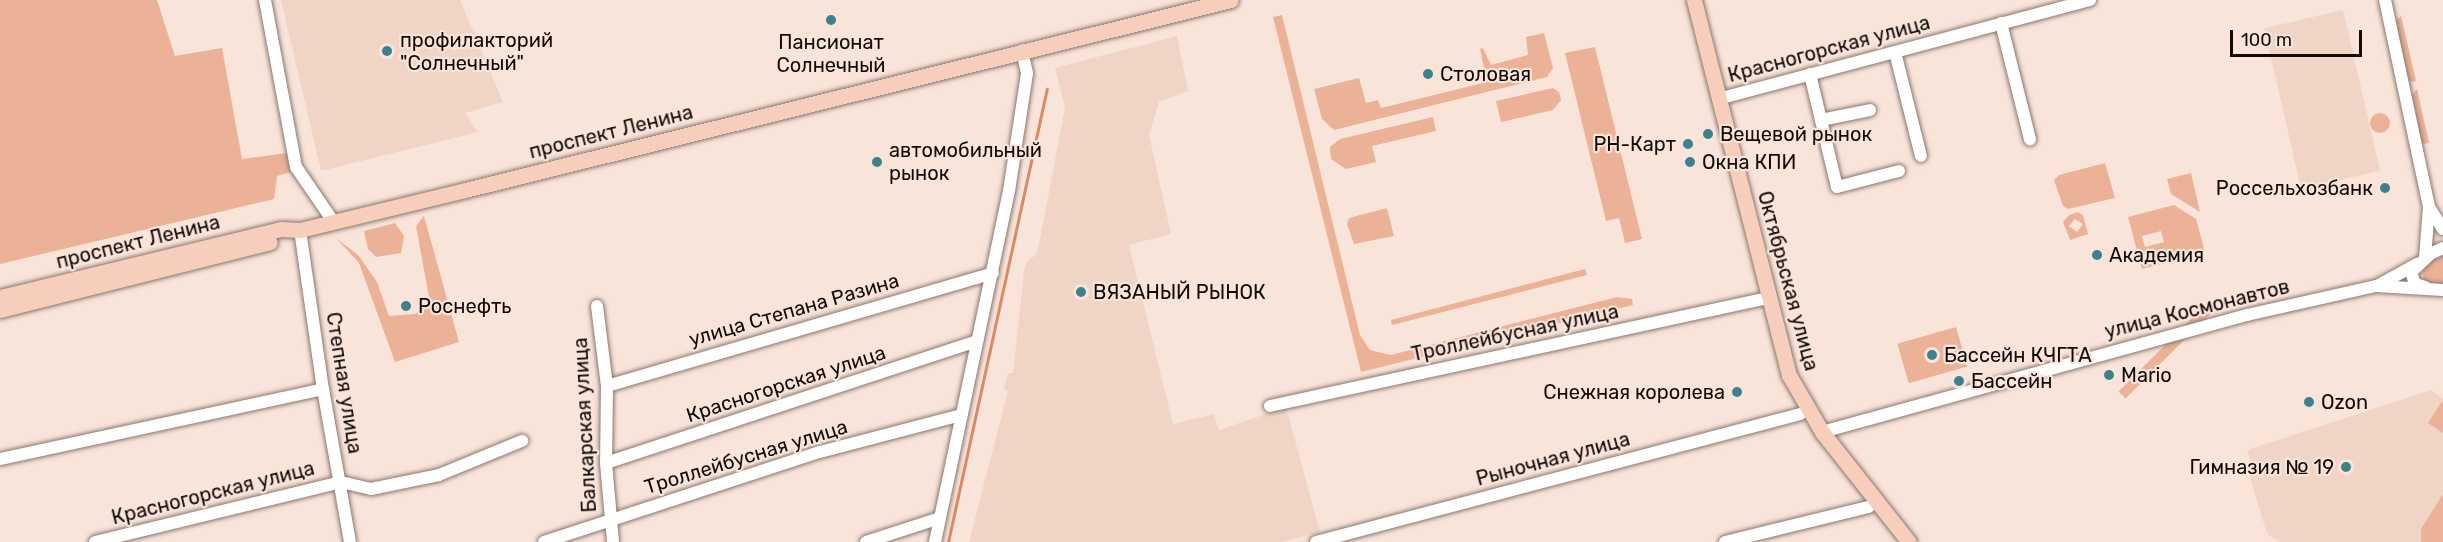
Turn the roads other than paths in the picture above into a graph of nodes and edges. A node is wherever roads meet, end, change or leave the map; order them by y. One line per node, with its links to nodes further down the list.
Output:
1 (265, 0): 18 (street)
2 (1231, 0): 8 (main road, проспект Ленина)
3 (1684, 0): 28 (main road, Октябрьская улица)
4 (1694, 0): 11 (main road, Октябрьская улица)
5 (2090, 0): 7 (street, Красногорская улица)
6 (2385, 0): 17 (street)
7 (2001, 23): 9 (street, Красногорская улица); 14 (street)
8 (1022, 51): 18 (main road, проспект Ленина); 23 (street)
9 (1895, 51): 10 (street, Красногорская улица); 15 (street)
10 (1810, 74): 11 (street, Красногорская улица); 13 (street)
11 (1718, 99): 28 (main road, Октябрьская улица)
12 (1870, 110): 13 (street)
13 (1821, 120): 16 (street)
14 (2030, 139)
15 (1921, 156)
16 (1899, 171)
17 (2429, 207): 19 (street); 22 (street)
18 (333, 221): 20 (main road, проспект Ленина)
19 (2443, 229)
20 (300, 230): 27 (main road, проспект Ленина); 30 (main road); 33 (street, Степная улица)
21 (2443, 248): 22 (street, улица Космонавтов)
22 (2421, 261): 24 (street, улица Космонавтов); 25 (street)
23 (993, 273): 31 (street); 32 (street, улица Степана Разина)
24 (2376, 286): 25 (street, улица Космонавтов); 37 (street, улица Космонавтов)
25 (2427, 288): 26 (street, улица Космонавтов)
26 (2443, 290)
27 (0, 297)
28 (1764, 299): 34 (street, Троллейбусная улица); 35 (main road, Октябрьская улица); 37 (main road, Октябрьская улица)
29 (597, 306): 32 (street, Балкарская улица)
30 (0, 310)
31 (977, 341): 36 (street); 40 (street, Красногорская улица)
32 (607, 386): 40 (street, Балкарская улица)
33 (323, 389): 39 (street); 41 (street, Степная улица)
34 (1270, 406)
35 (1800, 414): 42 (main road, Октябрьская улица); 51 (street, Рыночная улица)
36 (961, 415): 43 (street); 44 (street, Троллейбусная улица)
37 (1821, 432): 54 (main road, Октябрьская улица)
38 (522, 441): 41 (street)
39 (0, 459)
40 (606, 463): 44 (street, Балкарская улица)
41 (341, 482): 45 (street, Красногорская улица); 46 (street, Степная улица)
42 (1869, 507): 52 (street); 53 (main road, Октябрьская улица)
43 (939, 518): 49 (street); 50 (street)
44 (610, 520): 47 (street, Троллейбусная улица); 48 (street, Балкарская улица)
45 (95, 542)
46 (350, 542)
47 (544, 542)
48 (613, 542)
49 (866, 542)
50 (935, 542)
51 (1316, 542)
52 (1725, 542)
53 (1898, 542)
54 (1909, 542)

